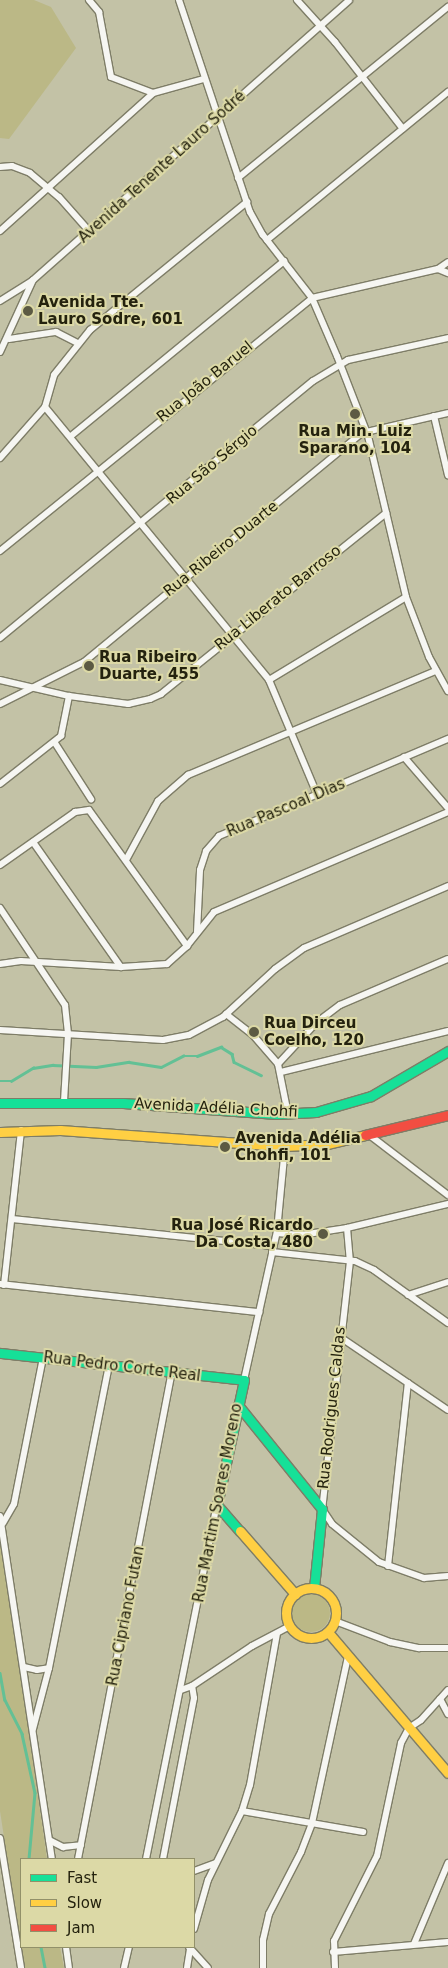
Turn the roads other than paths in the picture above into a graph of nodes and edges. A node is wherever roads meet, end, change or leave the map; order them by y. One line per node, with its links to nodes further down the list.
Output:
1 (89, 0): 10 (street)
2 (179, 0): 7 (street)
3 (297, 0): 6 (street)
4 (349, 0): 6 (street, Avenida Tenente Lauro Sodré)
5 (448, 7): 8 (street)
6 (320, 25): 8 (street); 11 (street, Avenida Tenente Lauro Sodré)
7 (204, 79): 10 (street); 11 (street)
8 (362, 79): 12 (street); 14 (street)
9 (448, 92): 12 (street)
10 (153, 93): 15 (street)
11 (216, 116): 14 (street); 18 (street, Avenida Tenente Lauro Sodré)
12 (403, 129): 19 (street)
13 (0, 167): 15 (street)
14 (238, 178): 16 (street)
15 (48, 188): 17 (street); 18 (street)
16 (247, 202): 19 (street); 29 (street)
17 (0, 231)
18 (90, 232): 24 (street, Avenida Tenente Lauro Sodré)
19 (267, 240): 20 (street)
20 (284, 261): 25 (street); 36 (street)
21 (448, 262): 22 (street, Rua João Baruel)
22 (438, 268): 23 (street); 25 (street, Rua João Baruel)
23 (448, 273)
24 (33, 280): 26 (street); 28 (street, Avenida Tenente Lauro Sodré)
25 (312, 298): 31 (street); 38 (street, Rua João Baruel)
26 (0, 301)
27 (448, 338): 31 (street, Rua São Sérgio)
28 (9, 339): 29 (street); 30 (street, Avenida Tenente Lauro Sodré)
29 (78, 343): 32 (street)
30 (0, 352)
31 (340, 364): 35 (street); 41 (street, Rua São Sérgio)
32 (45, 407): 36 (street); 37 (street)
33 (448, 413): 34 (street, Rua Ribeiro Duarte)
34 (434, 416): 35 (street, Rua Ribeiro Duarte); 39 (street)
35 (366, 432): 40 (street); 43 (street, Rua Ribeiro Duarte)
36 (71, 436): 38 (street)
37 (0, 458)
38 (99, 470): 41 (street); 42 (street, Rua João Baruel)
39 (448, 475)
40 (386, 513): 44 (street); 45 (street, Rua Liberato Barroso)
41 (142, 522): 43 (street); 46 (street, Rua São Sérgio)
42 (0, 551)
43 (186, 577): 45 (street); 50 (street, Rua Ribeiro Duarte)
44 (406, 597): 47 (street); 49 (street)
45 (233, 635): 49 (street); 52 (street, Rua Liberato Barroso)
46 (0, 638)
47 (436, 671): 51 (street); 54 (street)
48 (0, 680): 50 (street, Rua Liberato Barroso)
49 (269, 680): 54 (street)
50 (32, 688): 52 (street, Rua Liberato Barroso); 53 (street, Rua Ribeiro Duarte)
51 (448, 691)
52 (70, 696): 56 (street)
53 (0, 704)
54 (291, 731): 59 (street); 64 (street)
55 (448, 739): 57 (street, Rua Pascoal Dias)
56 (55, 743): 58 (street); 60 (street)
57 (404, 757): 59 (street, Rua Pascoal Dias); 61 (street)
58 (0, 784)
59 (317, 794): 68 (street, Rua Pascoal Dias)
60 (90, 799)
61 (448, 808)
62 (448, 812): 68 (street)
63 (33, 842): 64 (street); 65 (street); 73 (street)
64 (126, 860): 69 (street)
65 (0, 865)
66 (448, 886): 74 (street)
67 (0, 908): 71 (street)
68 (197, 932): 69 (street)
69 (186, 946): 73 (street)
70 (448, 960): 79 (street)
71 (37, 962): 72 (street); 73 (street); 77 (street)
72 (0, 964)
73 (120, 967)
74 (226, 1014): 77 (street); 79 (street)
75 (0, 1030): 77 (street)
76 (448, 1031): 80 (street)
77 (68, 1034): 81 (street)
78 (448, 1050): 83 (main road, Avenida Adélia Chohfi)
79 (278, 1064): 80 (street)
80 (281, 1072): 83 (street)
81 (64, 1102): 82 (main road, Avenida Adélia Chohfi); 83 (main road, Avenida Adélia Chohfi)
82 (0, 1103)
83 (288, 1114)
84 (448, 1115): 87 (main road, Avenida Adélia Chohfi)
85 (21, 1130): 86 (main road, Avenida Adélia Chohfi); 88 (main road, Avenida Adélia Chohfi); 91 (street)
86 (0, 1132)
87 (368, 1134): 88 (main road, Avenida Adélia Chohfi); 89 (street)
88 (284, 1146): 93 (street, Rua Martim Soares Moreno)
89 (448, 1194)
90 (448, 1204): 92 (street)
91 (12, 1219): 94 (street); 97 (street)
92 (347, 1228): 93 (street); 95 (street, Rua Rodrigues Caldas)
93 (277, 1233): 94 (street, Rua Martim Soares Moreno)
94 (273, 1249): 95 (street); 99 (street, Rua Martim Soares Moreno)
95 (350, 1260): 98 (street); 101 (street, Rua Rodrigues Caldas)
96 (448, 1282): 98 (street)
97 (2, 1285): 99 (street)
98 (408, 1295): 100 (street)
99 (259, 1312): 106 (street, Rua Martim Soares Moreno)
100 (448, 1323)
101 (340, 1337): 107 (street); 111 (street, Rua Rodrigues Caldas)
102 (0, 1353): 103 (main road, Rua Pedro Corte Real)
103 (43, 1358): 104 (main road, Rua Pedro Corte Real); 113 (street)
104 (109, 1366): 105 (main road, Rua Pedro Corte Real); 125 (street)
105 (172, 1373): 106 (main road, Rua Pedro Corte Real); 139 (street, Rua Cipriano Futan)
106 (244, 1380): 108 (main road, Rua Martim Soares Moreno)
107 (408, 1383): 109 (street); 114 (street)
108 (238, 1404): 110 (main road, Rua Martim Soares Moreno); 111 (main road)
109 (448, 1410)
110 (217, 1505): 117 (main road); 127 (street, Rua Martim Soares Moreno)
111 (322, 1509): 114 (street); 116 (main road, Rua Rodrigues Caldas)
112 (0, 1516): 113 (street)
113 (3, 1523): 124 (street)
114 (388, 1566): 115 (street)
115 (448, 1576)
116 (314, 1588): 117 (main road); 118 (main road)
117 (295, 1594): 119 (main road)
118 (335, 1621): 120 (main road); 122 (street)
119 (290, 1626): 120 (main road); 121 (street)
120 (328, 1632): 123 (main road)
121 (277, 1634): 126 (street); 134 (street)
122 (448, 1648)
123 (348, 1656): 131 (main road); 135 (street)
124 (24, 1666): 125 (street); 132 (street)
125 (49, 1668): 132 (street)
126 (192, 1686): 127 (street); 143 (street)
127 (181, 1690): 142 (street, Rua Martim Soares Moreno)
128 (448, 1690): 129 (street)
129 (440, 1699): 130 (street); 131 (street)
130 (448, 1714)
131 (409, 1728): 133 (main road); 154 (street)
132 (33, 1729): 138 (street)
133 (448, 1773)
134 (242, 1811): 135 (street); 144 (street)
135 (312, 1823): 136 (street); 160 (street)
136 (363, 1832)
137 (0, 1838): 155 (street)
138 (50, 1840): 139 (street); 140 (street)
139 (81, 1846): 141 (street, Rua Cipriano Futan)
140 (52, 1858)
141 (78, 1858)
142 (146, 1858)
143 (163, 1858)
144 (216, 1863): 146 (street); 148 (street)
145 (448, 1863): 147 (street)
146 (195, 1871)
147 (447, 1872): 150 (street)
148 (195, 1926)
149 (448, 1942): 150 (street)
150 (414, 1944): 154 (street)
151 (66, 1948): 156 (street)
152 (129, 1948): 157 (street)
153 (189, 1948): 158 (street); 159 (street)
154 (333, 1952): 161 (street)
155 (21, 1968)
156 (69, 1968)
157 (124, 1968)
158 (187, 1968)
159 (208, 1968)
160 (263, 1968)
161 (335, 1968)

